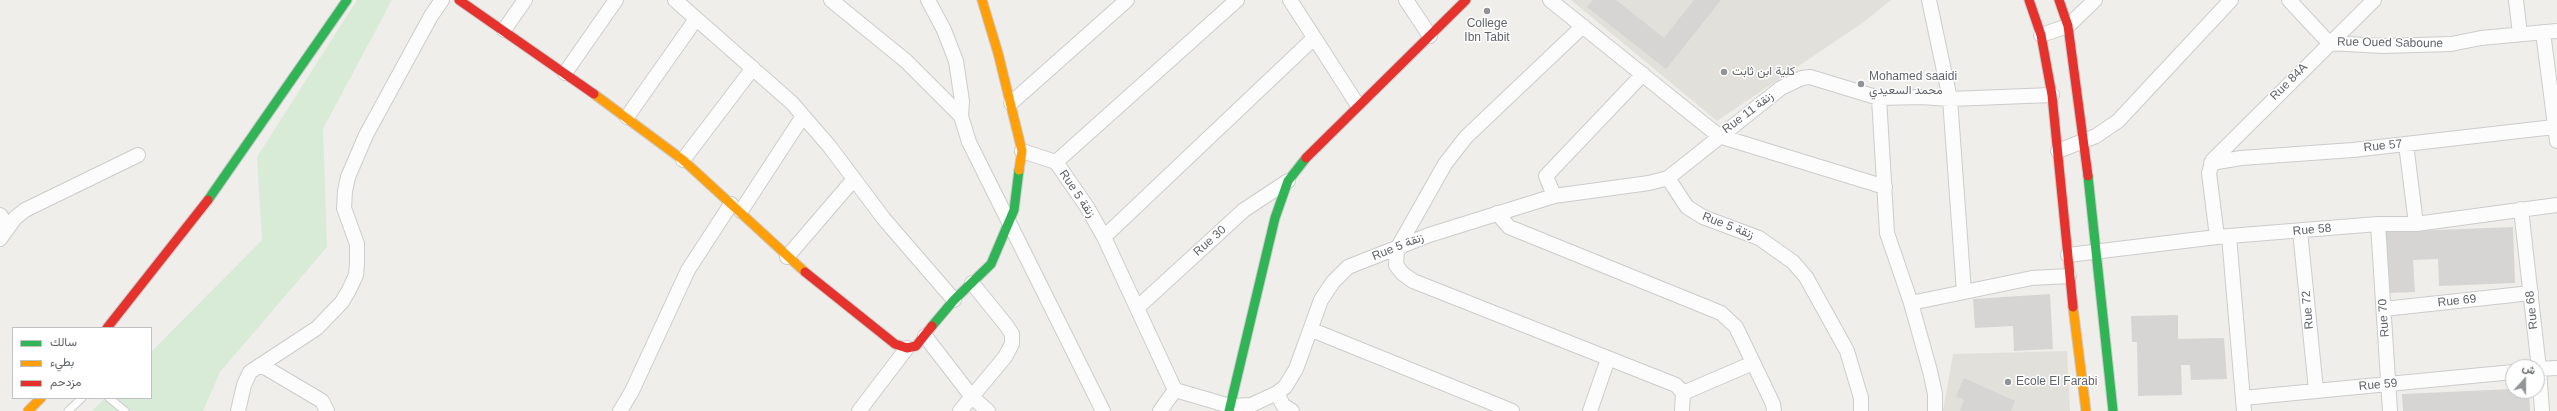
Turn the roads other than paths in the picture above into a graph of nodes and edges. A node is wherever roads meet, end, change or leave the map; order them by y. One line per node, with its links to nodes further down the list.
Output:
1 (347, 0): 86 (street)
2 (442, 0): 93 (street)
3 (459, 0): 27 (street)
4 (525, 0): 27 (street)
5 (616, 0): 35 (street)
6 (675, 0): 24 (street)
7 (830, 0): 43 (street)
8 (928, 0): 43 (street)
9 (983, 0): 40 (street)
10 (1127, 0): 40 (street)
11 (1237, 0): 54 (street)
12 (1290, 0): 32 (street)
13 (1406, 0): 31 (street)
14 (1466, 0): 31 (street)
15 (1550, 0): 25 (street)
16 (1930, 0): 39 (street)
17 (2029, 0): 30 (street)
18 (2059, 0): 26 (street)
19 (2095, 0): 26 (street)
20 (2231, 0): 47 (street)
21 (2289, 0): 33 (street, Rue Oued Saboune)
22 (2374, 0): 33 (street, Rue 84A)
23 (2516, 0): 29 (street)
24 (696, 19): 34 (street); 44 (street)
25 (1583, 26): 36 (street); 74 (street)
26 (2068, 26): 30 (street); 47 (street)
27 (504, 30): 35 (street)
28 (2550, 31): 29 (street, Rue Oued Saboune); 45 (street)
29 (2520, 34): 33 (street, Rue Oued Saboune)
30 (2041, 35): 37 (street)
31 (1430, 36): 41 (street)
32 (1314, 38): 41 (street); 72 (street)
33 (2329, 42): 55 (street, Rue 84A)
34 (753, 68): 42 (street); 53 (street)
35 (565, 73): 44 (street)
36 (1643, 74): 46 (street); 60 (street)
37 (2052, 95): 39 (street, Rue 11 زنقة); 51 (street)
38 (1879, 98): 39 (street, Rue 11 زنقة); 46 (street, Rue 11 زنقة); 59 (street)
39 (1950, 99): 80 (street)
40 (1010, 103): 50 (street)
41 (1357, 104): 58 (street)
42 (803, 116): 57 (street); 62 (street)
43 (961, 116): 68 (street)
44 (627, 117): 53 (street)
45 (2555, 118): 48 (street); 49 (street, Rue 57)
46 (1719, 136): 56 (street, Rue 11 زنقة); 59 (street)
47 (2084, 141): 51 (street); 75 (street)
48 (2557, 142)
49 (2406, 144): 55 (street, Rue 57); 67 (street)
50 (1022, 151): 54 (street, Rue 5 زنقة); 68 (street)
51 (2058, 151): 76 (street)
52 (138, 155): 69 (street)
53 (683, 160): 62 (street)
54 (1056, 162): 72 (street, Rue 5 زنقة)
55 (2210, 166): 71 (street)
56 (1668, 178): 60 (street, Rue 5 زنقة); 125 (street, Rue 5 زنقة)
57 (854, 179): 77 (street); 82 (street)
58 (1288, 181): 84 (street, Rue 30); 108 (street)
59 (1885, 187): 83 (street)
60 (1554, 196): 64 (street, Rue 5 زنقة)
61 (2557, 205): 63 (street, Rue 58)
62 (736, 208): 77 (street); 114 (street)
63 (2521, 209): 67 (street, Rue 58); 81 (street, Rue 68)
64 (1497, 213): 74 (street, Rue 5 زنقة); 92 (street)
65 (0, 215): 69 (street)
66 (2378, 224): 67 (street, Rue 58); 70 (street, Rue 58); 85 (street, Rue 70)
67 (2416, 224)
68 (1009, 225): 79 (street); 118 (street)
69 (8, 227): 73 (street)
70 (2300, 231): 71 (street, Rue 58); 99 (street, Rue 72)
71 (2223, 236): 75 (street, Rue 58); 107 (street)
72 (1104, 237): 84 (street, Rue 5 زنقة)
73 (0, 239)
74 (1397, 249): 87 (street, Rue 5 زنقة); 90 (street)
75 (2095, 253): 76 (street, Rue 58); 128 (street)
76 (2068, 255): 78 (street)
77 (787, 257): 89 (street)
78 (2069, 276): 80 (street); 127 (street)
79 (972, 282): 82 (street); 102 (street)
80 (1964, 292): 83 (street)
81 (2531, 293): 85 (street, Rue 69); 91 (street, Rue 68)
82 (954, 300): 88 (street)
83 (1911, 303): 126 (street)
84 (1137, 308): 98 (street, Rue 5 زنقة)
85 (2384, 309): 97 (street, Rue 70)
86 (108, 327)
87 (1312, 330): 100 (street, Rue 5 زنقة); 121 (street)
88 (925, 336): 89 (street); 102 (street)
89 (907, 348): 115 (street)
90 (1608, 359): 101 (street); 122 (street)
91 (2537, 359)
92 (1753, 363): 101 (street); 124 (street)
93 (261, 365): 112 (street); 113 (street)
94 (2557, 368): 95 (street)
95 (2545, 369)
96 (2505, 373): 97 (street, Rue 59)
97 (2388, 384): 99 (street, Rue 59); 129 (street, Rue 70)
98 (1175, 390): 108 (street, Rue 5 زنقة); 119 (street)
99 (2316, 390): 107 (street, Rue 59)
100 (1277, 393): 108 (street, Rue 5 زنقة); 120 (street)
101 (1682, 393): 123 (street)
102 (972, 397): 116 (street); 117 (street)
103 (40, 399): 109 (street)
104 (81, 399): 110 (lane)
105 (109, 399): 111 (lane)
106 (2541, 399): 130 (street, Rue 68)
107 (2244, 405)
108 (1229, 408)
109 (28, 411)
110 (68, 411)
111 (125, 411)
112 (238, 411)
113 (327, 411)
114 (620, 411)
115 (859, 411)
116 (960, 411)
117 (988, 411)
118 (1103, 411)
119 (1160, 411)
120 (1292, 411)
121 (1512, 411)
122 (1590, 411)
123 (1682, 411)
124 (1774, 411)
125 (1861, 411)
126 (1935, 411)
127 (2086, 411)
128 (2113, 411)
129 (2390, 411)
130 (2542, 411)

